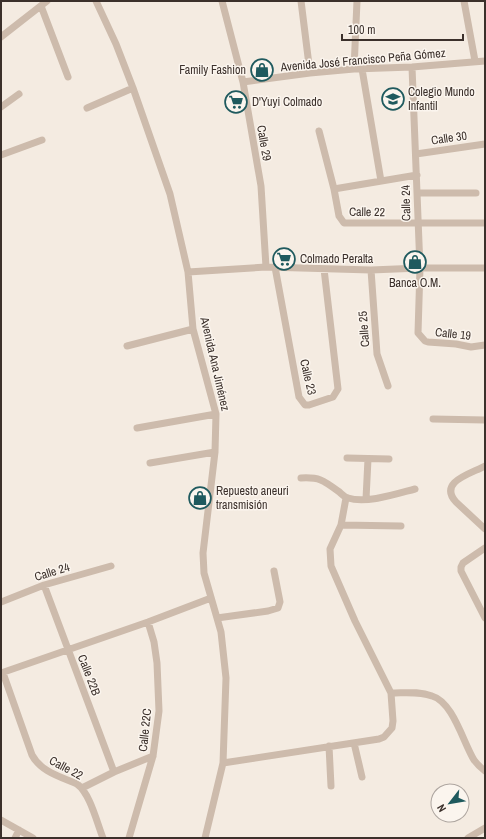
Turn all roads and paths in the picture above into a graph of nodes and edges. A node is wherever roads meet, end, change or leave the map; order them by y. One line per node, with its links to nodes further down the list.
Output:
1 (96, 1): 16 (street, Avenida Ana Jiménez)
2 (222, 1): 15 (street, Calle 29)
3 (301, 1): 13 (street)
4 (357, 1): 11 (street)
5 (464, 1): 8 (street)
6 (44, 3): 7 (street); 14 (street)
7 (1, 37)
8 (475, 61): 9 (street, Avenida José Francisco Peña Gómez); 10 (street, Avenida José Francisco Peña Gómez)
9 (485, 61)
10 (412, 67): 12 (street, Avenida José Francisco Peña Gómez); 23 (street, Calle 24)
11 (354, 69): 12 (street, Avenida José Francisco Peña Gómez); 13 (street, Avenida José Francisco Peña Gómez)
12 (362, 69): 26 (street)
13 (310, 73): 15 (street, Avenida José Francisco Peña Gómez)
14 (68, 77)
15 (243, 82): 32 (street, Calle 29)
16 (133, 88): 19 (street); 38 (street, Avenida Ana Jiménez)
17 (19, 94): 18 (street)
18 (1, 107)
19 (87, 108)
20 (319, 131): 27 (street, Calle 22)
21 (42, 140): 24 (street)
22 (485, 144): 23 (street, Calle 30)
23 (416, 154): 25 (street, Calle 24)
24 (1, 155)
25 (417, 175): 26 (street); 28 (street, Calle 24)
26 (381, 181): 27 (street)
27 (334, 189): 30 (street, Calle 22)
28 (417, 193): 29 (street); 30 (street, Calle 24)
29 (476, 193)
30 (418, 223): 31 (street, Calle 22); 34 (street, Calle 24)
31 (485, 223)
32 (266, 267): 33 (street); 38 (street)
33 (275, 267): 36 (street); 36 (street, Calle 23)
34 (420, 268): 35 (street); 37 (street); 40 (street, Calle 24)
35 (485, 268)
36 (324, 269): 37 (street)
37 (371, 270): 43 (street, Calle 25)
38 (188, 272): 39 (street, Avenida Ana Jiménez)
39 (193, 329): 41 (street); 44 (street, Avenida Ana Jiménez)
40 (420, 338): 42 (street, Calle 19)
41 (127, 346)
42 (485, 346)
43 (388, 386)
44 (216, 414): 47 (street); 48 (street, Avenida Ana Jiménez)
45 (433, 419): 46 (street)
46 (485, 420)
47 (137, 428)
48 (215, 452): 52 (street); 65 (street, Avenida Ana Jiménez)
49 (347, 458): 50 (street)
50 (368, 459): 51 (street); 57 (street)
51 (389, 459)
52 (150, 463)
53 (485, 466): 60 (street)
54 (301, 478): 56 (street)
55 (414, 489): 57 (street)
56 (346, 498): 57 (street); 58 (street)
57 (366, 499)
58 (341, 525): 59 (street); 72 (street)
59 (401, 526)
60 (485, 529)
61 (485, 548): 68 (street)
62 (111, 566): 64 (street, Calle 24)
63 (274, 571): 67 (street)
64 (44, 585): 66 (street, Calle 24); 70 (street, Calle 22B)
65 (211, 598): 67 (street, Avenida Ana Jiménez); 69 (street)
66 (1, 602)
67 (217, 618): 76 (street, Avenida Ana Jiménez)
68 (485, 618)
69 (148, 622): 70 (street); 75 (street, Calle 22C)
70 (67, 650): 71 (street); 78 (street, Calle 22B)
71 (2, 673): 81 (street, Calle 22)
72 (391, 693): 73 (street); 77 (street)
73 (354, 743): 74 (street); 79 (street)
74 (329, 746): 76 (street); 80 (street)
75 (153, 756): 78 (street); 88 (street, Calle 22C)
76 (223, 762): 89 (street, Avenida Ana Jiménez)
77 (485, 771)
78 (114, 772): 81 (street)
79 (362, 777)
80 (331, 786)
81 (82, 788): 87 (street, Calle 22)
82 (1, 820): 84 (street)
83 (485, 828): 90 (street)
84 (19, 830): 85 (street); 86 (street)
85 (15, 838)
86 (33, 838)
87 (103, 838)
88 (129, 838)
89 (205, 838)
90 (468, 838)

